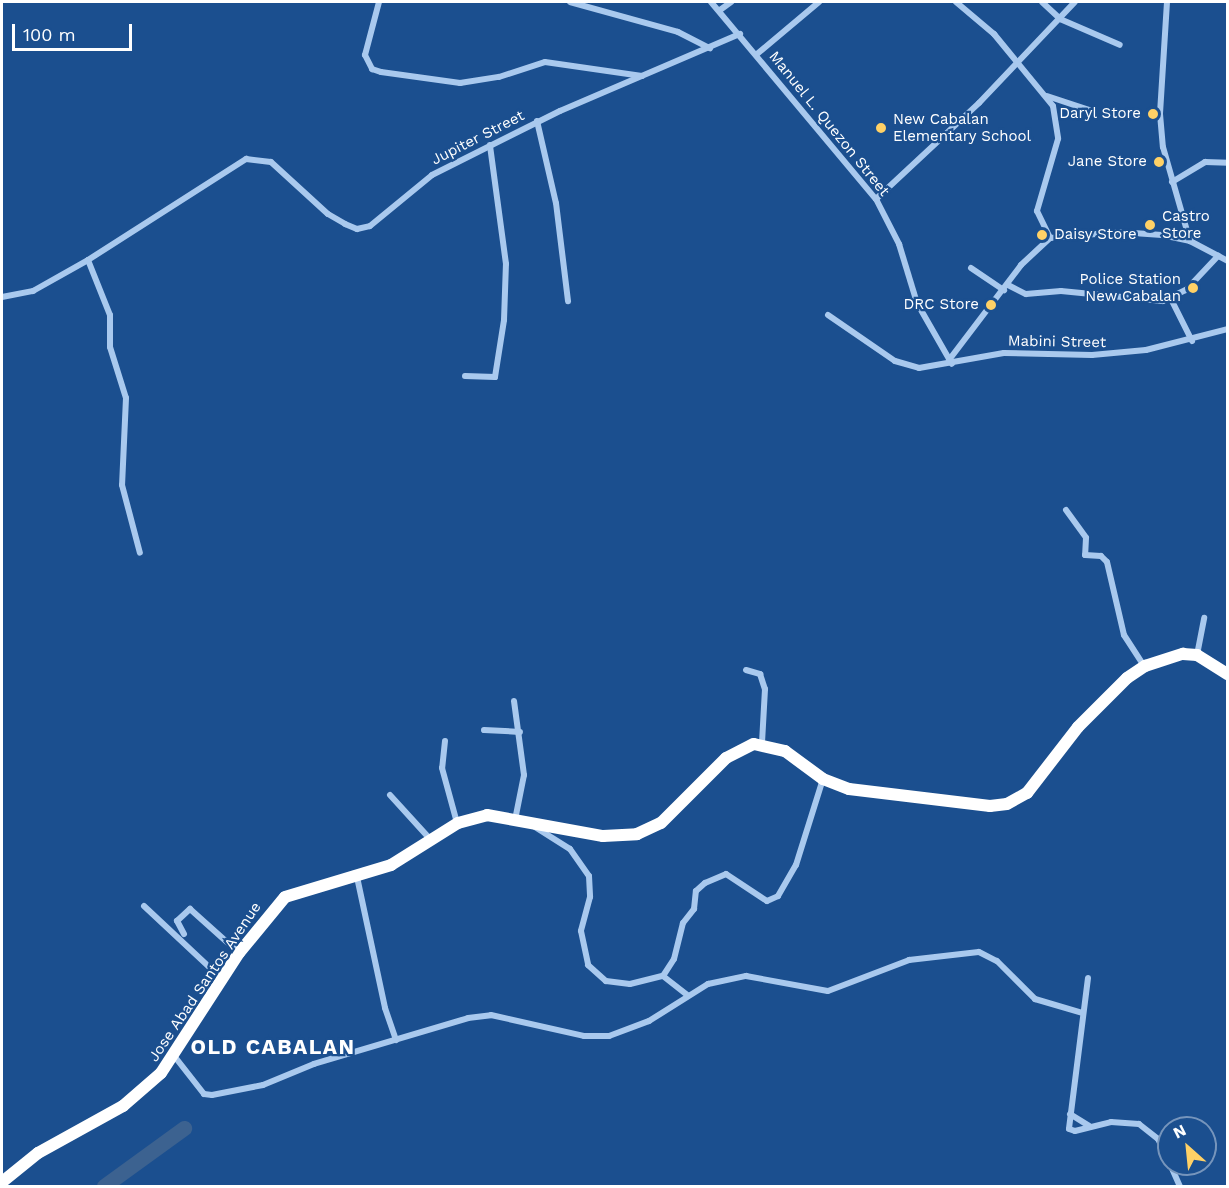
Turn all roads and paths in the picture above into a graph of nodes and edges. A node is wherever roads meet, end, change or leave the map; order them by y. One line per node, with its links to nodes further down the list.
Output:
1 (379, 2): 17 (street)
2 (570, 2): 14 (street)
3 (711, 2): 10 (street, Manuel L. Quezon Street)
4 (730, 2): 10 (street)
5 (819, 2): 15 (street)
6 (956, 2): 16 (street)
7 (1042, 2): 11 (street)
8 (1075, 2): 11 (street)
9 (1167, 2): 23 (street)
10 (720, 10): 12 (street, Manuel L. Quezon Street)
11 (1060, 19): 13 (street); 16 (street)
12 (740, 34): 14 (street, Jupiter Street); 15 (street, Manuel L. Quezon Street)
13 (1120, 45)
14 (710, 48): 17 (street, Jupiter Street)
15 (757, 54): 24 (street, Manuel L. Quezon Street)
16 (1020, 62): 18 (street); 24 (street)
17 (643, 76): 20 (street, Jupiter Street)
18 (1047, 96): 19 (street); 25 (street)
19 (1089, 110)
20 (537, 121): 21 (street, Jupiter Street); 34 (street)
21 (490, 145): 28 (street, Jupiter Street); 39 (street)
22 (1227, 163): 23 (street)
23 (1172, 182): 26 (street)
24 (876, 199): 38 (street, Manuel L. Quezon Street)
25 (1050, 238): 26 (street); 31 (street)
26 (1190, 241): 27 (street)
27 (1218, 256): 29 (street); 33 (street)
28 (88, 260): 32 (street, Jupiter Street); 41 (street)
29 (1227, 261)
30 (971, 268): 31 (street)
31 (1006, 287): 33 (street); 38 (street)
32 (2, 297)
33 (1171, 299): 37 (street)
34 (568, 301)
35 (828, 315): 38 (street, Mabini Street)
36 (1227, 329): 37 (street, Mabini Street)
37 (1192, 341): 38 (street, Mabini Street)
38 (950, 362)
39 (465, 376)
40 (1066, 510): 44 (street)
41 (140, 553)
42 (1204, 618): 43 (street)
43 (1197, 655): 44 (highway); 46 (highway)
44 (1145, 666): 52 (highway)
45 (746, 670): 51 (street)
46 (1227, 674)
47 (514, 701): 49 (street)
48 (484, 730): 49 (street)
49 (520, 732): 54 (street)
50 (445, 741): 55 (street)
51 (762, 743): 52 (highway); 56 (highway, Jose Abad Santos Avenue)
52 (823, 779): 62 (street)
53 (390, 795): 57 (street)
54 (514, 821): 55 (highway, Jose Abad Santos Avenue); 56 (highway, Jose Abad Santos Avenue)
55 (458, 824): 57 (highway, Jose Abad Santos Avenue)
56 (530, 824): 62 (street)
57 (430, 840): 58 (highway, Jose Abad Santos Avenue)
58 (357, 877): 61 (highway, Jose Abad Santos Avenue); 67 (street)
59 (144, 906): 64 (street)
60 (184, 934): 61 (street)
61 (239, 953): 64 (highway, Jose Abad Santos Avenue)
62 (663, 976): 65 (street)
63 (1088, 978): 66 (street)
64 (222, 980): 68 (highway, Jose Abad Santos Avenue)
65 (687, 995): 66 (street); 67 (street)
66 (1083, 1013): 69 (street)
67 (396, 1040): 68 (street)
68 (175, 1057): 72 (highway, Jose Abad Santos Avenue)
69 (1070, 1114): 70 (street); 70 (street)
70 (1089, 1126): 71 (street)
71 (1157, 1138)
72 (2, 1182)

